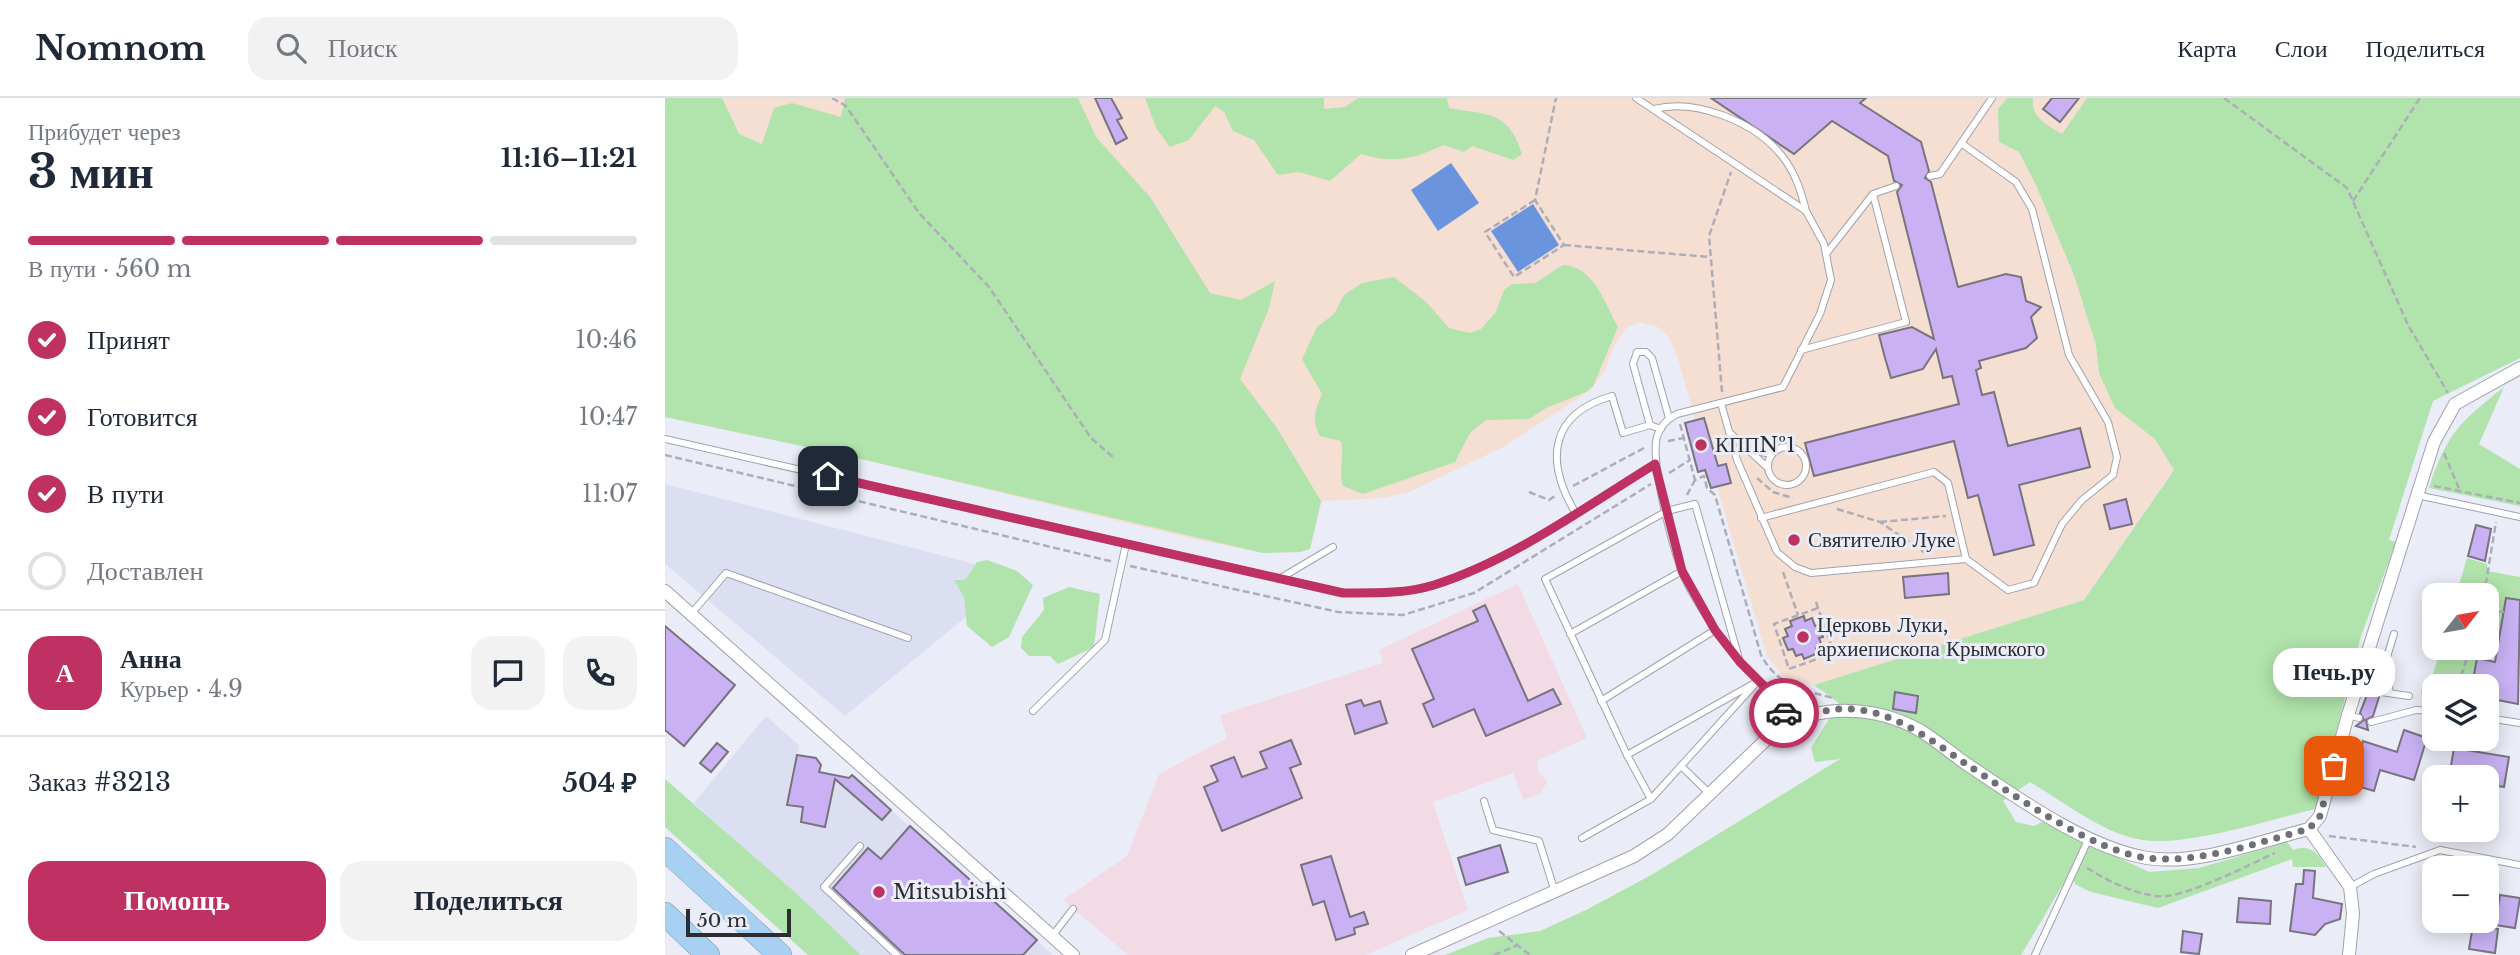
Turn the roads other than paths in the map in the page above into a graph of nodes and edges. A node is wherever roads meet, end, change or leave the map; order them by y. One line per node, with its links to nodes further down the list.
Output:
1 (1636, 98): 3 (lane)
2 (1992, 98): 4 (lane)
3 (1654, 109): 8 (lane); 8 (lane)
4 (1961, 143): 5 (lane); 29 (lane)
5 (1930, 176)
6 (1896, 186): 7 (lane)
7 (1873, 194): 9 (lane); 10 (lane)
8 (1806, 211): 9 (lane)
9 (1826, 254): 10 (lane)
10 (1801, 350): 12 (lane)
11 (2520, 368): 22 (street)
12 (1722, 402): 13 (lane); 16 (lane)
13 (1669, 418): 14 (lane); 15 (lane)
14 (1650, 425): 15 (lane); 24 (lane)
15 (1661, 429): 20 (lane)
16 (1729, 433): 18 (lane); 26 (lane)
17 (665, 439): 27 (lane)
18 (1748, 450): 19 (lane); 21 (lane)
19 (1772, 454): 21 (lane); 21 (lane)
20 (1655, 464): 23 (lane); 24 (lane)
21 (1768, 468)
22 (2417, 489): 25 (lane); 55 (street)
23 (1667, 511): 30 (lane); 35 (lane); 38 (lane)
24 (1575, 512): 31 (lane)
25 (2520, 517)
26 (1761, 518): 29 (lane); 29 (lane)
27 (1126, 544): 31 (lane); 45 (lane)
28 (1333, 547): 31 (lane)
29 (1966, 559)
30 (1682, 571): 34 (lane); 35 (lane)
31 (1279, 579)
32 (665, 591): 33 (street)
33 (691, 614): 37 (lane); 65 (street)
34 (1715, 630): 38 (lane); 43 (lane)
35 (1570, 634): 43 (lane)
36 (2394, 634): 41 (lane)
37 (908, 638)
38 (1740, 662): 39 (lane)
39 (1758, 681): 48 (lane); 50 (lane); 51 (lane)
40 (2381, 692): 41 (lane)
41 (2390, 693): 42 (lane)
42 (2409, 696)
43 (1601, 701): 50 (lane)
44 (2422, 710): 47 (lane)
45 (1033, 711)
46 (2499, 720): 49 (lane)
47 (2371, 722)
48 (1789, 723): 52 (street); 57 (street)
49 (2520, 723)
50 (1627, 755): 53 (lane)
51 (1681, 766): 52 (lane); 53 (lane)
52 (1709, 793): 62 (street)
53 (1651, 799): 56 (lane)
54 (1484, 802): 62 (lane)
55 (2309, 829): 57 (street); 61 (street)
56 (1582, 838)
57 (2089, 838): 71 (lane)
58 (860, 846): 69 (lane)
59 (665, 849): 68 (highway)
60 (2520, 865): 61 (lane)
61 (2350, 887): 72 (street)
62 (1555, 892): 70 (street)
63 (1073, 909): 65 (lane)
64 (665, 914): 67 (highway)
65 (1053, 935): 66 (street)
66 (1072, 954)
67 (708, 955)
68 (780, 955)
69 (897, 955)
70 (1412, 955)
71 (2035, 955)
72 (2349, 955)

